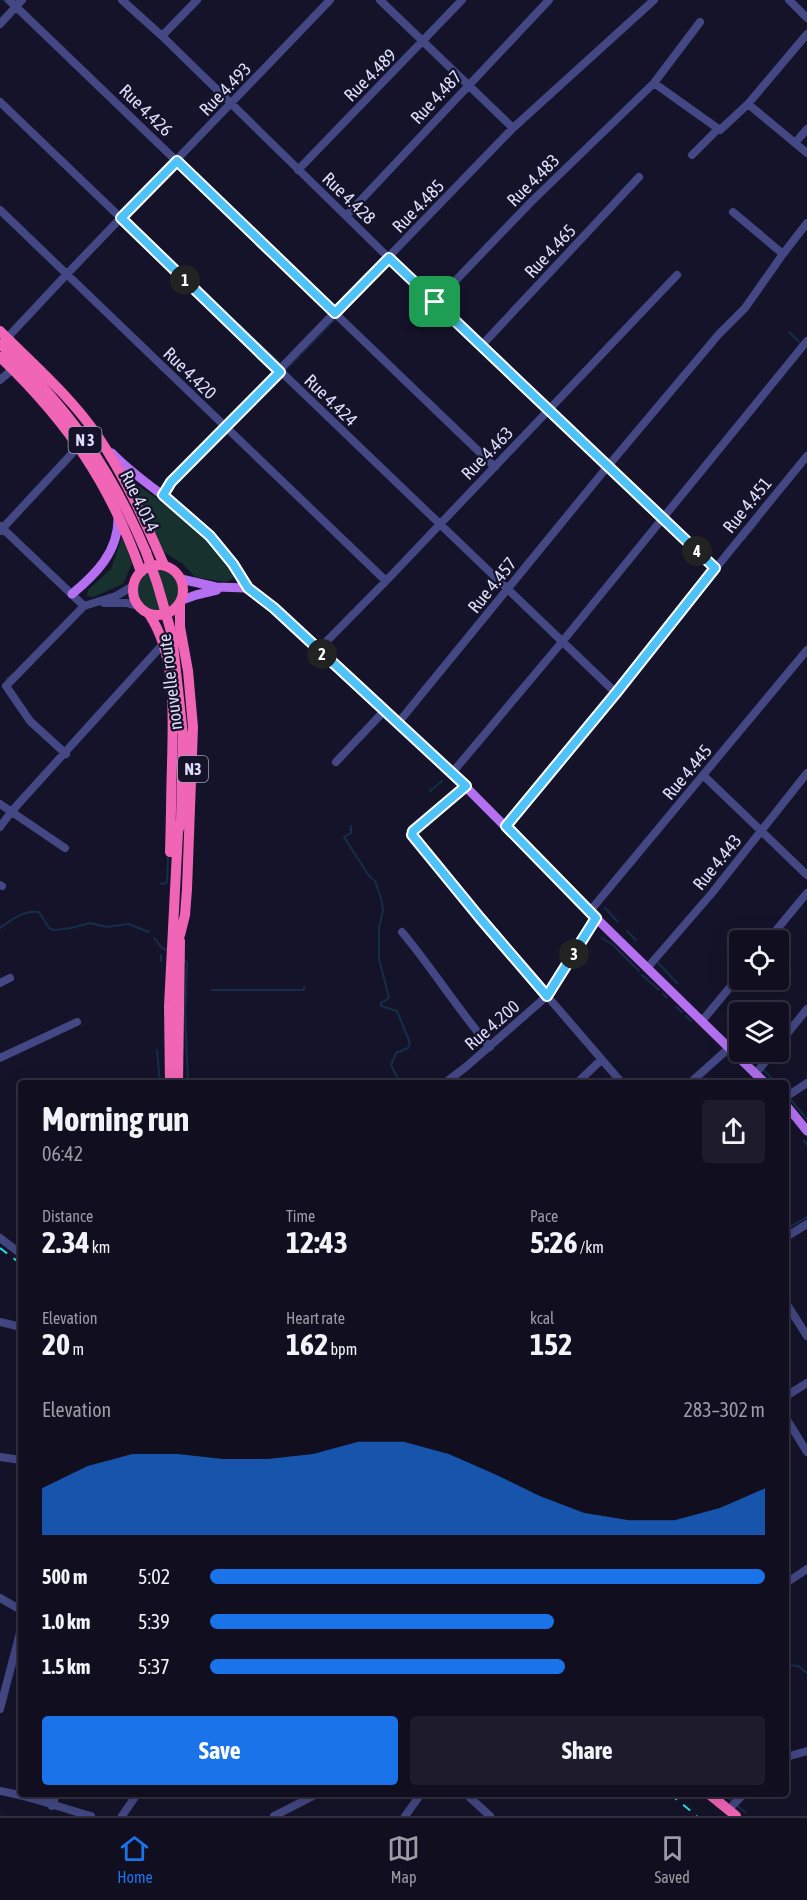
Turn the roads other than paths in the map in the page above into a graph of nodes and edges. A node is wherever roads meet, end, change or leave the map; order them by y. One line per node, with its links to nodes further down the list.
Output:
1 (9, 0): 10 (street, Rue 4.426)
2 (122, 0): 15 (street, Rue 4.428)
3 (197, 0): 15 (street)
4 (330, 0): 20 (street, Rue 4.493)
5 (380, 0): 16 (street)
6 (462, 0): 16 (street, Rue 4.489)
7 (549, 0): 18 (street, Rue 4.487)
8 (654, 0): 22 (street, Rue 4.485)
9 (789, 0): 11 (street)
10 (19, 3): 13 (street); 28 (street, Rue 4.426)
11 (807, 18)
12 (700, 22): 17 (street, Rue 4.483)
13 (0, 24)
14 (807, 34): 21 (street)
15 (162, 36): 20 (street, Rue 4.428)
16 (423, 42): 18 (street); 29 (street, Rue 4.489)
17 (654, 83): 24 (street); 40 (street, Rue 4.483)
18 (468, 85): 22 (street); 33 (street, Rue 4.487)
19 (0, 102): 34 (street, Rue 4.424)
20 (231, 104): 28 (street, Rue 4.493); 29 (street, Rue 4.428)
21 (748, 104): 24 (street); 25 (street)
22 (513, 128): 37 (street, Rue 4.485)
23 (807, 129): 25 (street)
24 (717, 130): 27 (street)
25 (795, 143): 26 (street)
26 (807, 153)
27 (692, 155)
28 (177, 161): 34 (street, Rue 4.493); 41 (street, Rue 4.426)
29 (298, 170): 33 (street, Rue 4.428)
30 (639, 177): 44 (street, Rue 4.465)
31 (0, 210): 38 (street, Rue 4.420)
32 (733, 212): 36 (street)
33 (346, 216): 37 (street, Rue 4.428)
34 (121, 218): 38 (street, Rue 4.493); 47 (street, Rue 4.424)
35 (807, 223): 36 (street, Rue 4.457)
36 (783, 254): 54 (street, Rue 4.457)
37 (389, 258): 40 (street, Rue 4.428); 41 (street, Rue 4.485)
38 (66, 275): 42 (street, Rue 4.493); 50 (street, Rue 4.420)
39 (677, 275): 49 (street, Rue 4.463)
40 (435, 302): 44 (street, Rue 4.428)
41 (335, 313): 47 (street, Rue 4.485); 55 (street, Rue 4.426)
42 (2, 338): 51 (highway); 76 (highway, Rue 4.014 / N 3, bridge)
43 (807, 341): 58 (street)
44 (482, 345): 49 (street, Rue 4.428)
45 (0, 357): 46 (highway)
46 (13, 369): 48 (street); 52 (highway)
47 (280, 372): 50 (street, Rue 4.485); 59 (street, Rue 4.424)
48 (0, 380)
49 (548, 411): 54 (street, Rue 4.428); 55 (street, Rue 4.463)
50 (225, 427): 56 (street, Rue 4.485); 65 (street, Rue 4.420)
51 (97, 435): 56 (main road); 61 (highway)
52 (79, 446): 57 (highway); 60 (street)
53 (807, 456): 62 (street, Rue 4.451)
54 (608, 466): 58 (street, Rue 4.428); 69 (street, Rue 4.457)
55 (495, 467): 59 (street, Rue 4.463)
56 (163, 495): 68 (main road)
57 (118, 513): 63 (highway); 70 (main road)
58 (662, 518): 62 (street, Rue 4.428); 77 (street)
59 (439, 524): 65 (street, Rue 4.463); 69 (street, Rue 4.424)
60 (1, 528): 70 (street)
61 (164, 565): 63 (highway); 64 (highway)
62 (715, 568): 80 (street, Rue 4.451)
63 (141, 572): 66 (highway)
64 (181, 579): 67 (main road); 71 (highway)
65 (387, 581): 78 (street, Rue 4.463)
66 (133, 586): 72 (street); 74 (highway)
67 (231, 586): 68 (main road); 71 (main road)
68 (248, 588): 78 (main road)
69 (508, 590): 77 (street, Rue 4.424); 82 (street, Rue 4.457)
70 (72, 594): 73 (street)
71 (181, 602): 75 (highway); 100 (highway, nouvelle route / N3)
72 (96, 603): 73 (street); 74 (street)
73 (84, 606): 83 (street)
74 (139, 606): 75 (highway)
75 (149, 614): 76 (highway, nouvelle route / N3)
76 (168, 639): 83 (street); 100 (highway, nouvelle route / N3); 100 (highway, nouvelle route / N3)
77 (562, 642): 80 (street, Rue 4.424); 85 (street)
78 (318, 650): 81 (main road)
79 (806, 655): 87 (street, Rue 4.445)
80 (616, 693): 91 (street, Rue 4.451)
81 (385, 710): 82 (main road); 84 (street)
82 (398, 723): 85 (main road)
83 (66, 754): 90 (street)
84 (336, 762)
85 (452, 773): 88 (main road)
86 (807, 773): 93 (street, Rue 4.443)
87 (704, 776): 93 (street); 97 (street, Rue 4.445)
88 (466, 786): 91 (main road); 105 (street)
89 (0, 804): 90 (street)
90 (11, 812): 92 (street); 94 (street)
91 (506, 826): 97 (main road)
92 (0, 827)
93 (762, 830): 95 (street); 101 (street, Rue 4.443)
94 (65, 848)
95 (807, 875)
96 (807, 892): 98 (street)
97 (593, 915): 101 (main road); 105 (street, Rue 4.200)
98 (776, 930)
99 (402, 932): 110 (street)
100 (177, 935): 117 (highway, nouvelle route / N3); 118 (highway, nouvelle route / N3)
101 (648, 968): 107 (main road)
102 (10, 978): 103 (street)
103 (0, 983)
104 (729, 988): 107 (street)
105 (547, 996): 110 (street, Rue 4.200); 113 (street)
106 (807, 1009): 109 (street)
107 (702, 1021): 111 (main road)
108 (77, 1022): 112 (street)
109 (789, 1031)
110 (490, 1047): 119 (street, Rue 4.200)
111 (729, 1048): 122 (street)
112 (0, 1058)
113 (602, 1060): 120 (street); 121 (street)
114 (744, 1062): 116 (main road)
115 (765, 1062): 116 (street)
116 (756, 1073): 123 (main road)
117 (170, 1080)
118 (178, 1080)
119 (449, 1080)
120 (580, 1080)
121 (619, 1080)
122 (693, 1080)
123 (762, 1080)
124 (807, 1083): 125 (street)
125 (789, 1095)
126 (789, 1109): 127 (main road)
127 (807, 1131)
128 (807, 1224): 129 (street)
129 (789, 1235)
130 (0, 1238): 131 (street)
131 (18, 1252)
132 (789, 1308): 135 (street)
133 (0, 1322): 134 (street)
134 (18, 1326)
135 (807, 1336)
136 (807, 1383): 137 (street)
137 (789, 1394)
138 (789, 1423): 139 (street)
139 (807, 1452)
140 (0, 1456): 141 (street)
141 (18, 1459)
142 (807, 1569): 143 (street)
143 (789, 1581)
144 (0, 1599): 145 (street)
145 (18, 1608)
146 (18, 1640): 147 (street)
147 (0, 1709)
148 (807, 1751): 149 (street)
149 (789, 1756)
150 (0, 1791): 151 (street)
151 (18, 1793)
152 (31, 1797): 162 (street)
153 (55, 1797): 162 (street)
154 (135, 1797): 164 (street)
155 (311, 1797): 165 (street)
156 (419, 1797): 166 (street)
157 (469, 1797): 167 (street)
158 (713, 1797): 168 (highway)
159 (725, 1797): 161 (highway)
160 (741, 1797): 161 (street)
161 (734, 1805): 169 (highway)
162 (52, 1806): 163 (street)
163 (91, 1816)
164 (122, 1816)
165 (274, 1816)
166 (405, 1816)
167 (490, 1816)
168 (736, 1816)
169 (747, 1816)

